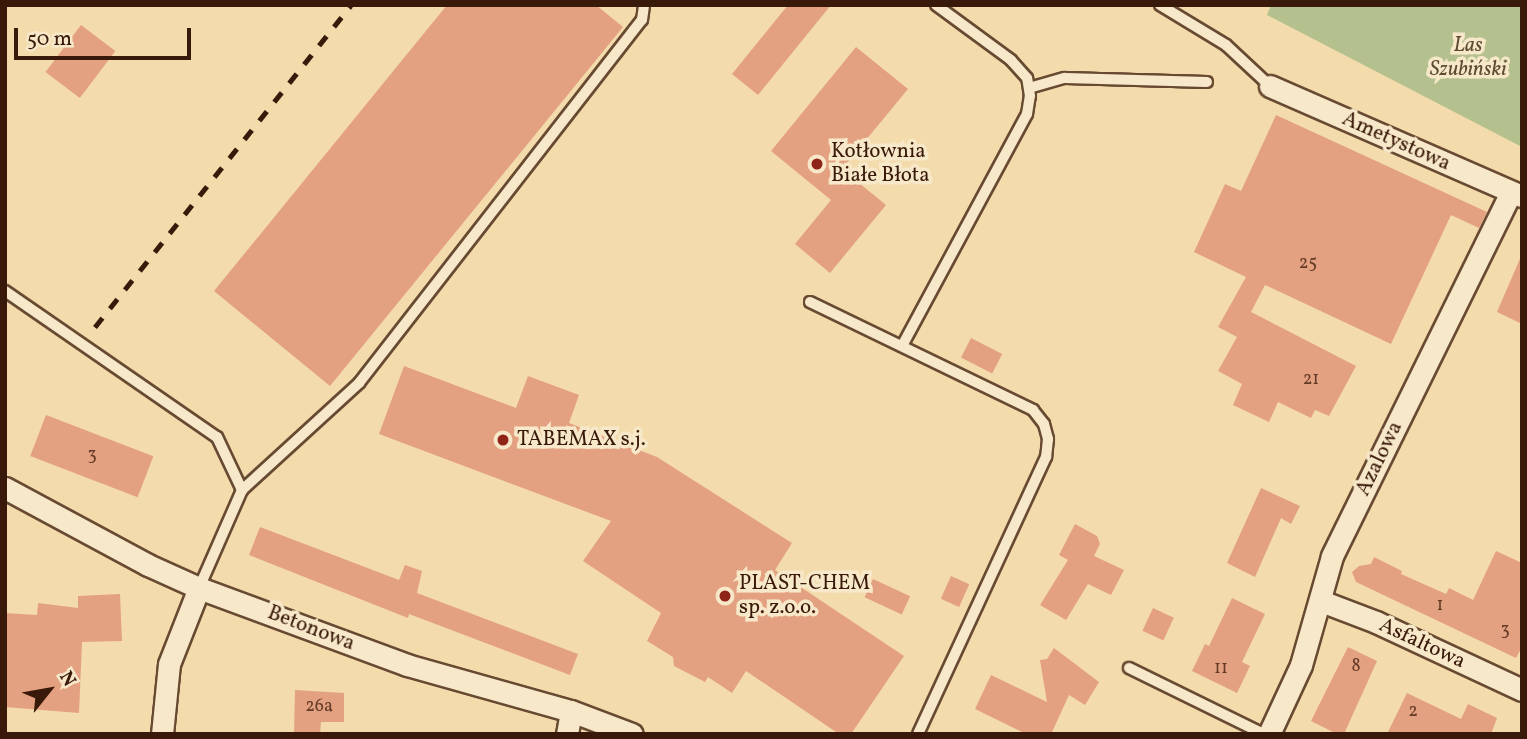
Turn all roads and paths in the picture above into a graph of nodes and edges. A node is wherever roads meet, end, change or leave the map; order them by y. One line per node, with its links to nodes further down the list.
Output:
1 (644, 5): 12 (lane)
2 (936, 5): 6 (lane)
3 (1160, 5): 5 (lane)
4 (1207, 82): 6 (lane)
5 (1270, 86): 7 (street, Ametystowa)
6 (1029, 88): 10 (lane)
7 (1517, 195): 14 (street, Azalowa)
8 (5, 291): 12 (lane)
9 (810, 302): 10 (lane)
10 (902, 346): 21 (lane)
11 (5, 488): 13 (street, Betonowa)
12 (242, 491): 13 (lane)
13 (199, 588): 17 (street, Betonowa); 18 (street)
14 (1321, 601): 16 (street, Asfaltowa); 22 (street, Azalowa)
15 (1129, 668): 22 (lane)
16 (1522, 690)
17 (571, 711): 19 (street); 20 (street, Betonowa)
18 (162, 734)
19 (567, 734)
20 (632, 734)
21 (918, 734)
22 (1266, 734)

